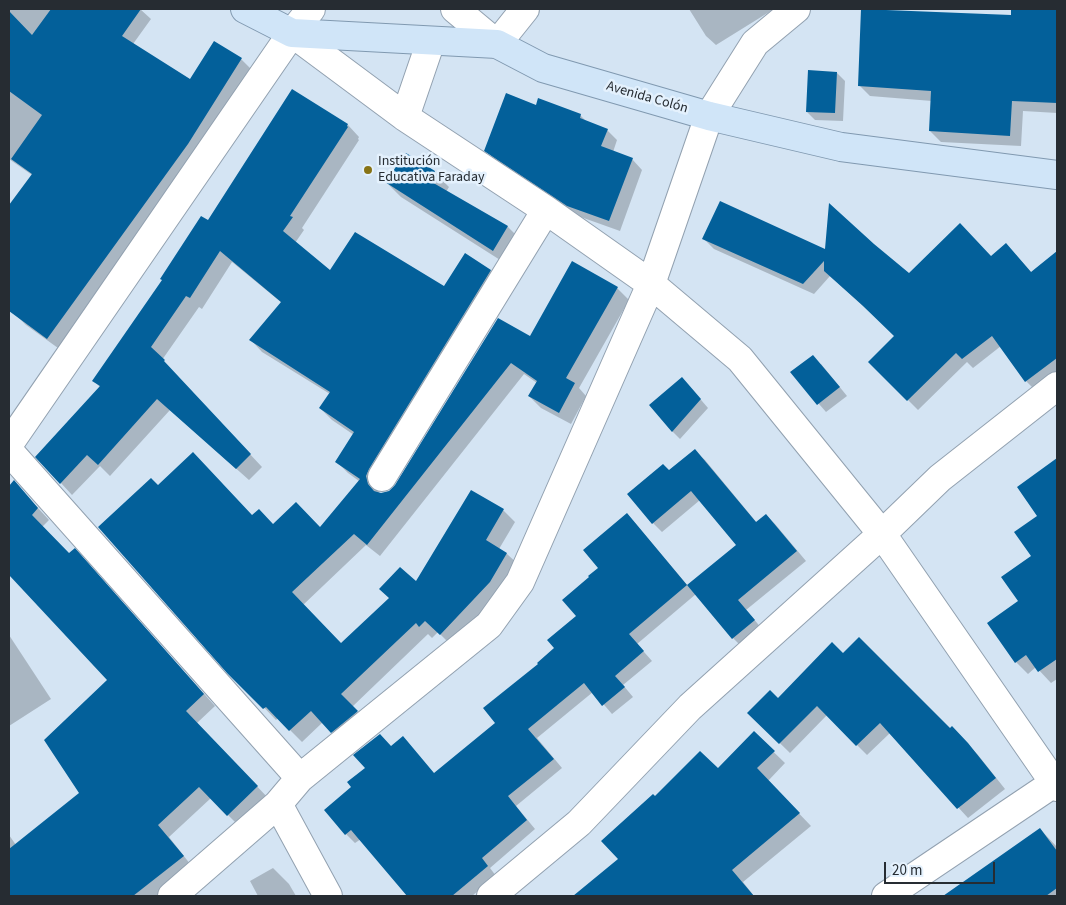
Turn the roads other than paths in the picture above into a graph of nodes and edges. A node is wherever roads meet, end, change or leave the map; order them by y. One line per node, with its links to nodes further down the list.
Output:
1 (245, 9): 6 (main road, Avenida Colón)
2 (311, 9): 6 (street)
3 (455, 9): 8 (street)
4 (525, 9): 8 (street)
5 (796, 9): 9 (street)
6 (292, 33): 7 (main road, Avenida Colón); 10 (street); 15 (street)
7 (431, 41): 8 (main road, Avenida Colón); 10 (street)
8 (496, 44): 9 (main road, Avenida Colón)
9 (710, 116): 11 (main road, Avenida Colón); 13 (street)
10 (405, 117): 12 (street)
11 (1057, 174)
12 (546, 210): 13 (street); 17 (street)
13 (652, 284): 18 (street); 19 (street)
14 (1057, 386): 18 (street)
15 (9, 444)
16 (9, 451): 19 (street)
17 (382, 477)
18 (882, 534): 20 (street); 24 (street)
19 (300, 778): 21 (street)
20 (1056, 784): 25 (street)
21 (278, 804): 22 (street); 23 (street)
22 (172, 896)
23 (328, 896)
24 (491, 896)
25 (886, 896)

